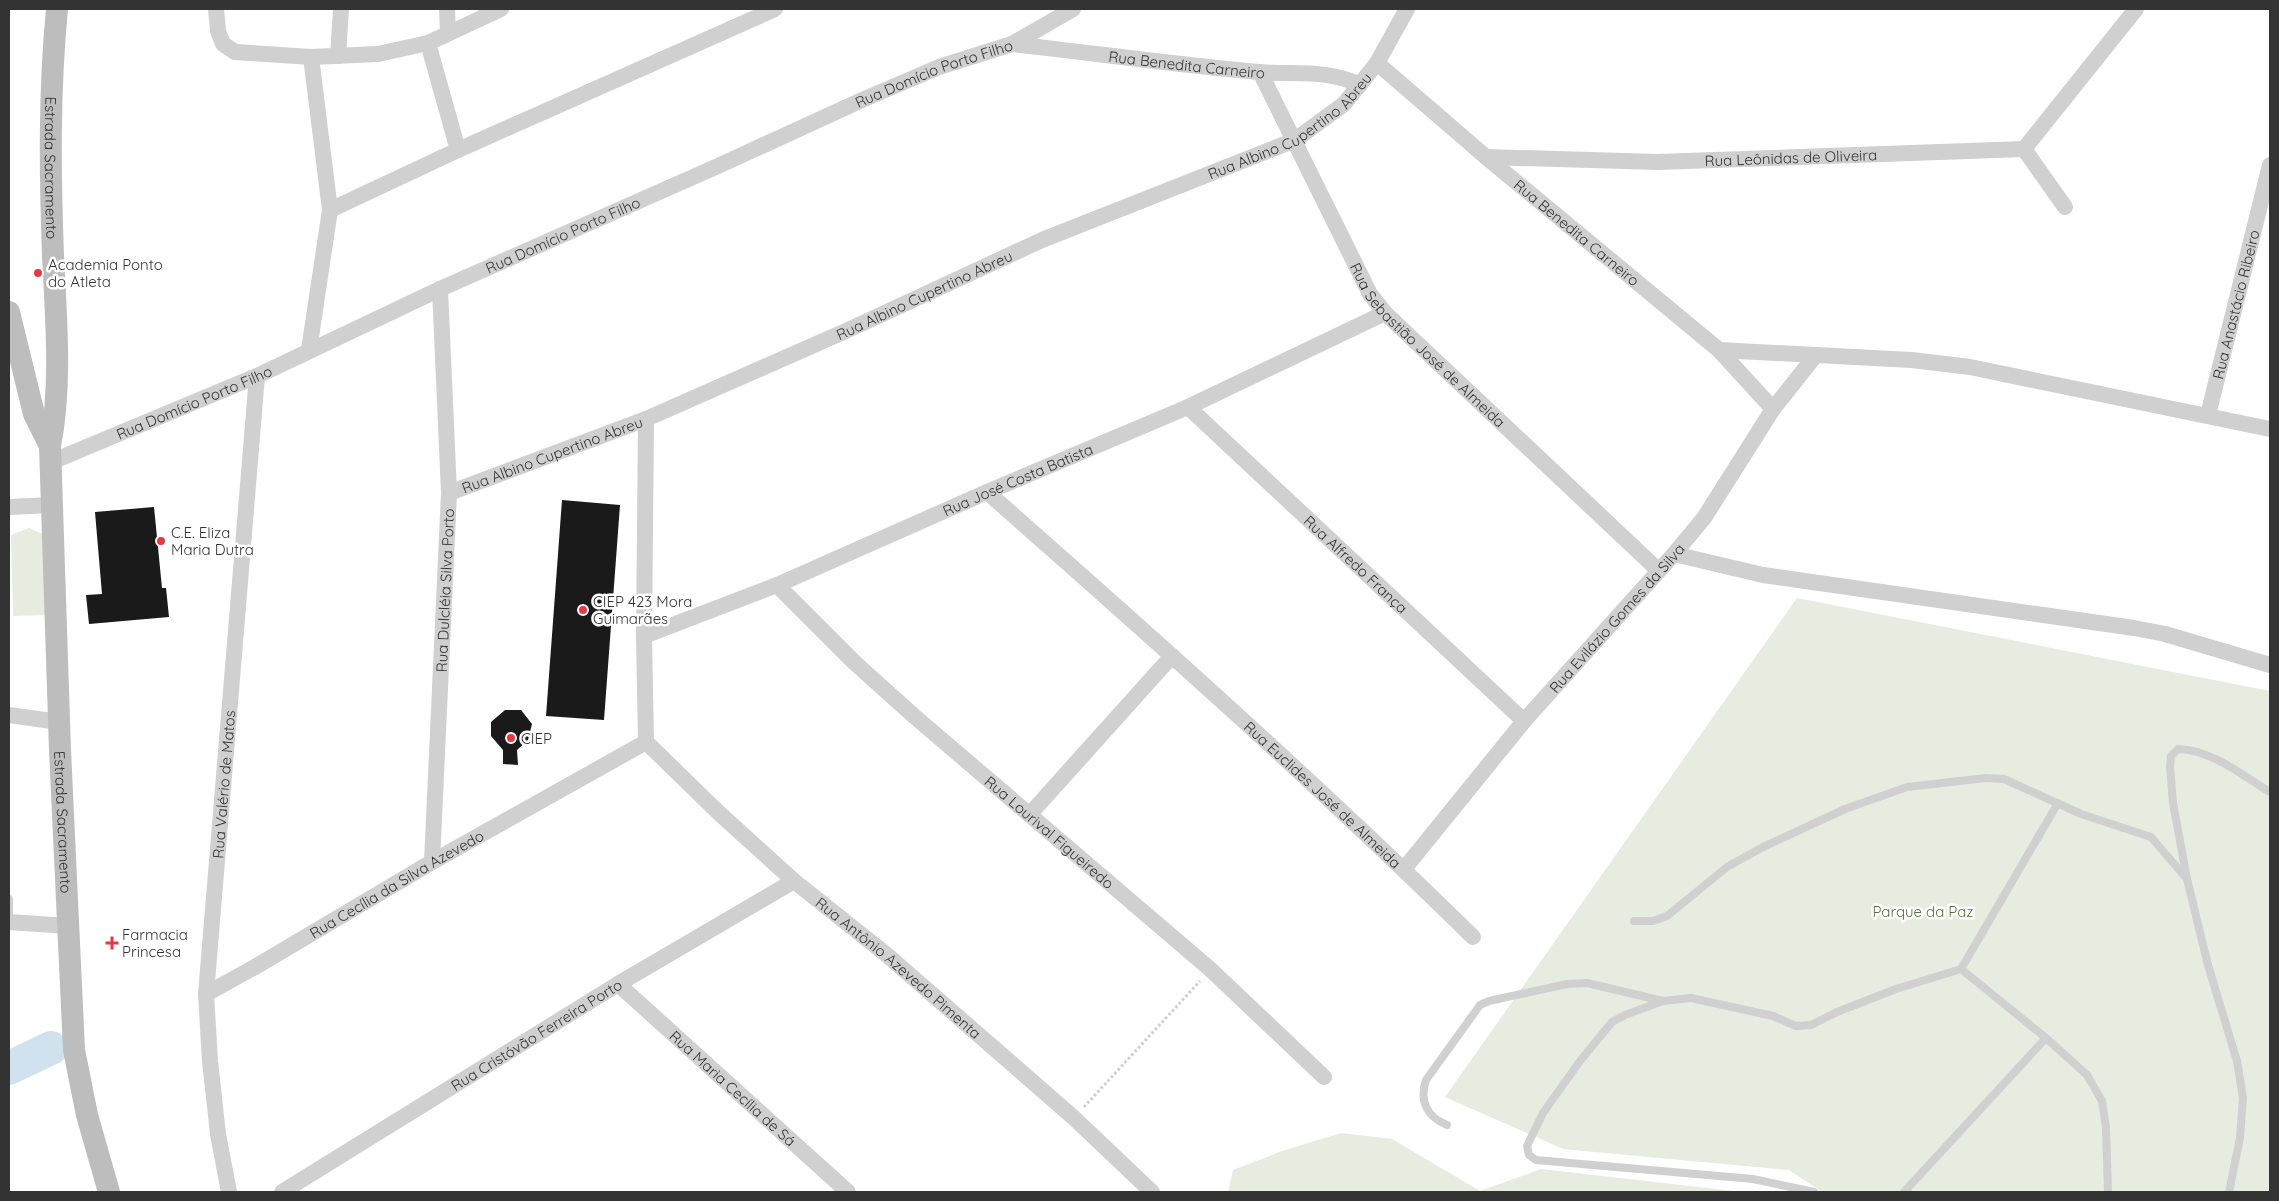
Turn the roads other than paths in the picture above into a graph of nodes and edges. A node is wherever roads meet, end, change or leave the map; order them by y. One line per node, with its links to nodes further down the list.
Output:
1 (57, 9): 37 (main road, Estrada Sacramento)
2 (216, 9): 14 (street)
3 (341, 9): 13 (street)
4 (447, 9): 10 (street)
5 (501, 9): 10 (street)
6 (775, 9): 20 (street)
7 (1073, 9): 12 (street, Rua Domício Porto Filho)
8 (1408, 9): 15 (street, Rua Albino Cupertino Abreu)
9 (2136, 9): 19 (street)
10 (448, 32): 11 (street)
11 (428, 43): 13 (street); 20 (street)
12 (1012, 44): 16 (street, Rua Benedita Carneiro); 25 (street, Rua Domício Porto Filho)
13 (338, 56): 14 (street)
14 (311, 57): 24 (street)
15 (1376, 63): 17 (street, Rua Albino Cupertino Abreu); 21 (street, Rua Benedita Carneiro)
16 (1260, 72): 17 (street, Rua Benedita Carneiro); 18 (street, Rua Sebastião José de Almeida)
17 (1360, 85): 18 (street, Rua Albino Cupertino Abreu)
18 (1295, 140): 27 (street, Rua Sebastião José de Almeida); 35 (street, Rua Albino Cupertino Abreu)
19 (2024, 149): 21 (street, Rua Leônidas de Oliveira); 23 (street)
20 (458, 150): 24 (street)
21 (1486, 157): 29 (street, Rua Benedita Carneiro)
22 (2270, 166): 34 (street, Rua Anastácio Ribeiro)
23 (2065, 207)
24 (330, 210): 28 (street)
25 (440, 289): 28 (street, Rua Domício Porto Filho); 39 (street, Rua Dulcléia Silva Porto)
26 (9, 312): 37 (main road, Estrada Sacramento)
27 (1385, 313): 32 (street, Rua José Costa Batista); 43 (street, Rua Sebastião José de Almeida)
28 (309, 350): 31 (street, Rua Domício Porto Filho)
29 (1718, 350): 30 (street); 33 (street, Rua Benedita Carneiro)
30 (1815, 356): 33 (street, Rua Evilázio Gomes da Silva); 34 (street)
31 (257, 376): 37 (street, Rua Domício Porto Filho); 66 (street, Rua Valério de Matos)
32 (1188, 408): 38 (street, Rua José Costa Batista); 49 (street, Rua Alfredo França)
33 (1773, 409): 42 (street, Rua Evilázio Gomes da Silva)
34 (2208, 415): 36 (street)
35 (646, 419): 39 (street, Rua Albino Cupertino Abreu); 45 (street)
36 (2270, 429)
37 (51, 454): 40 (main road, Estrada Sacramento)
38 (987, 492): 44 (street, Rua José Costa Batista); 46 (street, Rua Euclides José de Almeida)
39 (449, 493): 55 (street, Rua Dulcléia Silva Porto)
40 (51, 505): 41 (street); 50 (main road, Estrada Sacramento)
41 (9, 507)
42 (1674, 554): 43 (street, Rua Evilázio Gomes da Silva); 47 (street)
43 (1658, 570): 49 (street, Rua Evilázio Gomes da Silva)
44 (777, 585): 45 (street, Rua José Costa Batista); 54 (street, Rua Lourival Figueiredo)
45 (644, 636): 51 (street)
46 (1172, 656): 54 (street); 56 (street, Rua Euclides José de Almeida)
47 (2270, 665)
48 (9, 715): 50 (street)
49 (1524, 721): 56 (street, Rua Evilázio Gomes da Silva)
50 (59, 722): 62 (main road, Estrada Sacramento)
51 (646, 742): 55 (street, Rua Cecília da Silva Azevedo); 58 (street, Rua Antônio Azevedo Pimenta)
52 (2270, 792): 57 (lane)
53 (2058, 803): 57 (lane); 60 (lane); 64 (lane)
54 (1030, 814): 69 (street, Rua Lourival Figueiredo)
55 (432, 862): 66 (street, Rua Cecília da Silva Azevedo)
56 (1404, 869): 63 (street, Rua Euclides José de Almeida)
57 (2187, 878): 79 (lane)
58 (794, 881): 65 (street, Rua Cristóvão Ferreira Porto); 75 (street, Rua Antônio Azevedo Pimenta)
59 (9, 899): 61 (lane)
60 (1634, 921)
61 (9, 922): 62 (street)
62 (68, 926): 71 (main road, Estrada Sacramento)
63 (1473, 937)
64 (1961, 969): 67 (lane); 68 (lane)
65 (618, 984): 73 (street, Rua Cristóvão Ferreira Porto); 74 (street, Rua Maria Cecília de Sá)
66 (206, 994): 72 (street, Rua Valério de Matos)
67 (1664, 1001): 70 (lane); 76 (lane)
68 (2046, 1038): 77 (lane); 78 (lane)
69 (1324, 1077)
70 (1447, 1125)
71 (109, 1192)
72 (229, 1192)
73 (282, 1192)
74 (848, 1192)
75 (1152, 1192)
76 (1814, 1192)
77 (1904, 1192)
78 (2108, 1192)
79 (2229, 1192)

